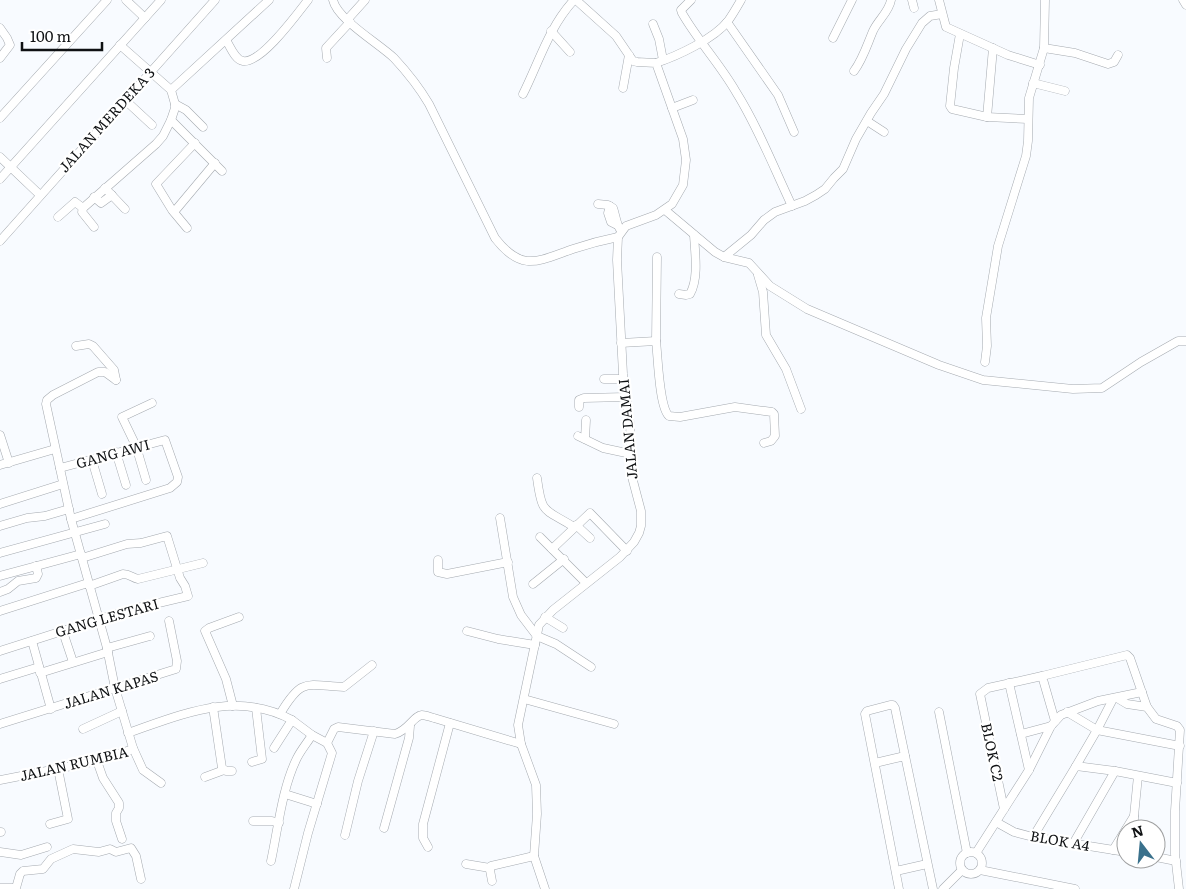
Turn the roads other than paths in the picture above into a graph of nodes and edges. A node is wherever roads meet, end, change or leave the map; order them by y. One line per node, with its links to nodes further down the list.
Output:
1 (107, 0): 51 (street)
2 (126, 0): 19 (street)
3 (161, 0): 19 (street)
4 (215, 0): 40 (street, JALAN MERDEKA 3)
5 (269, 0): 27 (street)
6 (308, 0): 27 (street)
7 (333, 0): 20 (street)
8 (365, 0): 20 (street)
9 (575, 0): 24 (street); 33 (street)
10 (691, 0): 28 (street)
11 (741, 0): 21 (street)
12 (852, 0): 26 (street)
13 (891, 0): 39 (street)
14 (939, 0): 18 (street)
15 (1045, 0): 31 (street)
16 (1183, 0): 17 (street)
17 (1186, 5)
18 (942, 14): 25 (street); 54 (street)
19 (145, 18): 29 (street)
20 (348, 21): 36 (street); 78 (street)
21 (727, 22): 28 (street); 57 (street)
22 (653, 24): 37 (street)
23 (0, 28): 35 (street)
24 (551, 31): 32 (street); 45 (street)
25 (960, 34): 30 (street); 50 (street)
26 (832, 38)
27 (226, 40): 43 (street)
28 (700, 42): 37 (street); 70 (street)
29 (120, 45): 40 (street); 62 (street)
30 (993, 48): 38 (street); 50 (street)
31 (1044, 48): 34 (street); 38 (street)
32 (570, 52)
33 (629, 55): 37 (street); 42 (street)
34 (1118, 55)
35 (0, 58)
36 (327, 58)
37 (659, 61): 49 (street)
38 (1040, 65): 41 (street)
39 (854, 71)
40 (150, 72): 43 (street); 46 (street, JALAN MERDEKA 3)
41 (1033, 83): 44 (street); 52 (street)
42 (623, 88)
43 (171, 90): 48 (street)
44 (1065, 91)
45 (523, 94)
46 (125, 100): 55 (street); 66 (street, JALAN MERDEKA 3)
47 (692, 100): 49 (street)
48 (175, 104): 53 (street); 56 (street)
49 (672, 108): 73 (street)
50 (987, 117): 52 (street)
51 (0, 118)
52 (1028, 119): 89 (street)
53 (171, 120): 59 (street); 65 (street)
54 (867, 120): 58 (street); 70 (street)
55 (152, 126)
56 (203, 127)
57 (794, 132)
58 (884, 132)
59 (195, 143): 61 (street); 74 (street)
60 (0, 157): 62 (street)
61 (215, 163): 63 (street); 74 (street)
62 (11, 167): 64 (street); 66 (street)
63 (222, 171)
64 (0, 179)
65 (105, 188): 67 (street); 68 (street)
66 (40, 195): 80 (street, JALAN MERDEKA 3)
67 (112, 195): 68 (street); 72 (street)
68 (94, 198): 71 (street)
69 (598, 204): 78 (street)
70 (792, 206): 82 (street)
71 (83, 208): 75 (street); 76 (street)
72 (126, 210)
73 (665, 210): 78 (street); 79 (street)
74 (174, 212): 77 (street)
75 (58, 217)
76 (94, 227)
77 (187, 228)
78 (619, 231): 87 (street, JALAN DAMAI)
79 (694, 235): 82 (street); 84 (street)
80 (0, 241)
81 (657, 257): 85 (street)
82 (724, 257): 83 (street)
83 (757, 273): 86 (street); 95 (street)
84 (679, 294)
85 (656, 341): 87 (street); 98 (street)
86 (1186, 341)
87 (621, 342): 91 (street, JALAN DAMAI)
88 (76, 346): 100 (street)
89 (985, 362)
90 (604, 379): 91 (street)
91 (623, 379): 92 (street, JALAN DAMAI)
92 (625, 397): 94 (street); 102 (street, JALAN DAMAI)
93 (152, 403): 99 (street)
94 (579, 407)
95 (801, 409)
96 (586, 420): 102 (street)
97 (0, 435): 104 (street)
98 (764, 443)
99 (136, 446): 101 (street, GANG AWI); 108 (street); 114 (street, GANG AWI)
100 (55, 449): 104 (street); 106 (street)
101 (116, 452): 103 (street, GANG AWI); 110 (street)
102 (631, 454): 123 (street, JALAN DAMAI)
103 (92, 460): 106 (street, GANG AWI); 111 (street)
104 (10, 462): 105 (street)
105 (0, 465)
106 (60, 468): 109 (street)
107 (537, 478): 118 (street)
108 (146, 480)
109 (63, 484): 112 (street); 113 (street)
110 (126, 485)
111 (102, 494)
112 (0, 504)
113 (69, 509): 114 (street); 117 (street)
114 (72, 518): 119 (street)
115 (500, 518): 128 (street)
116 (106, 524): 119 (street)
117 (0, 526)
118 (575, 526): 121 (street); 122 (street); 123 (street)
119 (75, 532): 124 (street); 125 (street)
120 (540, 537): 122 (street)
121 (590, 538)
122 (552, 549): 126 (street)
123 (627, 550): 133 (street, JALAN DAMAI)
124 (0, 553)
125 (81, 556): 130 (street); 131 (street); 134 (street)
126 (564, 559): 133 (street); 135 (street)
127 (438, 560): 128 (street)
128 (508, 562): 146 (street)
129 (203, 563): 131 (street)
130 (36, 566): 132 (street); 136 (street)
131 (178, 570): 134 (street); 140 (street, GANG LESTARI)
132 (0, 576)
133 (586, 583): 139 (street, JALAN DAMAI)
134 (88, 584): 137 (street); 140 (street)
135 (533, 584)
136 (0, 592)
137 (0, 610)
138 (239, 617): 162 (street)
139 (545, 617): 142 (street); 146 (street, JALAN DAMAI)
140 (98, 619): 147 (street, GANG LESTARI); 149 (street)
141 (169, 621): 158 (street, JALAN KAPAS)
142 (563, 628)
143 (467, 631): 148 (street)
144 (64, 635): 151 (street)
145 (150, 636): 149 (street)
146 (537, 636): 148 (street, JALAN DAMAI); 153 (street)
147 (32, 641): 150 (street, GANG LESTARI); 154 (street)
148 (535, 645): 161 (street, JALAN DAMAI)
149 (107, 650): 151 (street); 158 (street)
150 (0, 651)
151 (73, 662): 154 (street)
152 (372, 665): 170 (street)
153 (591, 666)
154 (40, 670): 156 (street); 166 (street)
155 (1042, 676): 157 (street); 159 (street); 175 (street)
156 (0, 679)
157 (1009, 683): 181 (street); 203 (street, BLOK C2)
158 (115, 688): 166 (street, JALAN KAPAS); 167 (street)
159 (1142, 692): 160 (street); 164 (street)
160 (1115, 698): 164 (street); 169 (street); 178 (street)
161 (524, 699): 174 (street); 184 (street, JALAN DAMAI)
162 (234, 706): 163 (street); 165 (street)
163 (213, 707): 180 (street); 197 (street)
164 (1146, 707): 185 (street)
165 (256, 708): 170 (street); 190 (street)
166 (51, 709): 173 (street, JALAN KAPAS)
167 (122, 711): 177 (street); 180 (street)
168 (939, 712): 222 (street)
169 (1068, 712): 175 (street); 178 (street)
170 (280, 714): 171 (street)
171 (292, 720): 182 (street); 187 (street)
172 (450, 723): 176 (street); 184 (street); 218 (street)
173 (0, 724)
174 (614, 724)
175 (1053, 724): 181 (street); 194 (street)
176 (410, 726): 179 (street); 211 (street)
177 (83, 729)
178 (1097, 730): 185 (street); 192 (street)
179 (374, 731): 183 (street); 212 (street)
180 (128, 733): 186 (street)
181 (1021, 734): 194 (street)
182 (312, 735): 183 (street); 201 (street)
183 (327, 742): 202 (street)
184 (522, 744): 224 (street, JALAN DAMAI)
185 (1180, 746): 200 (street)
186 (133, 748): 189 (street, JALAN RUMBIA); 199 (street, JALAN RUMBIA)
187 (274, 748)
188 (905, 756): 191 (street); 191 (street); 229 (street)
189 (97, 761): 193 (street, JALAN RUMBIA); 214 (street)
190 (252, 762)
191 (875, 763): 233 (street)
192 (1076, 766): 195 (street); 213 (street)
193 (58, 769): 198 (street, JALAN RUMBIA); 210 (street)
194 (1029, 770): 203 (street)
195 (1115, 771): 196 (street); 215 (street)
196 (1138, 776): 200 (street); 204 (street)
197 (204, 777)
198 (0, 780)
199 (161, 783)
200 (1177, 783): 226 (street)
201 (285, 794): 202 (street); 209 (street)
202 (317, 804): 237 (street)
203 (1004, 809): 208 (street)
204 (1134, 816): 205 (street); 206 (street)
205 (1132, 819)
206 (1134, 819)
207 (253, 821): 209 (street)
208 (996, 822): 213 (street, BLOK A4); 223 (street)
209 (279, 823): 227 (street)
210 (50, 824)
211 (384, 828)
212 (345, 835)
213 (1033, 837): 215 (street, BLOK A4)
214 (122, 839)
215 (1073, 844): 219 (street, BLOK A4)
216 (1116, 845): 219 (street)
217 (47, 847): 221 (street)
218 (428, 847)
219 (1113, 850): 220 (street, BLOK A4)
220 (1116, 850)
221 (0, 852)
222 (967, 853): 223 (street); 231 (street)
223 (976, 853): 232 (street)
224 (534, 856): 230 (street); 238 (street, JALAN DAMAI)
225 (1166, 859): 226 (street)
226 (1176, 861): 243 (street)
227 (271, 862)
228 (466, 864): 230 (street)
229 (927, 864): 233 (street); 240 (street)
230 (490, 868): 235 (street)
231 (962, 870): 232 (street); 241 (street)
232 (980, 870): 242 (street)
233 (896, 871): 239 (street)
234 (141, 879): 236 (street)
235 (492, 881)
236 (0, 888)
237 (294, 889)
238 (545, 889)
239 (899, 889)
240 (933, 889)
241 (943, 889)
242 (1075, 889)
243 (1179, 889)

